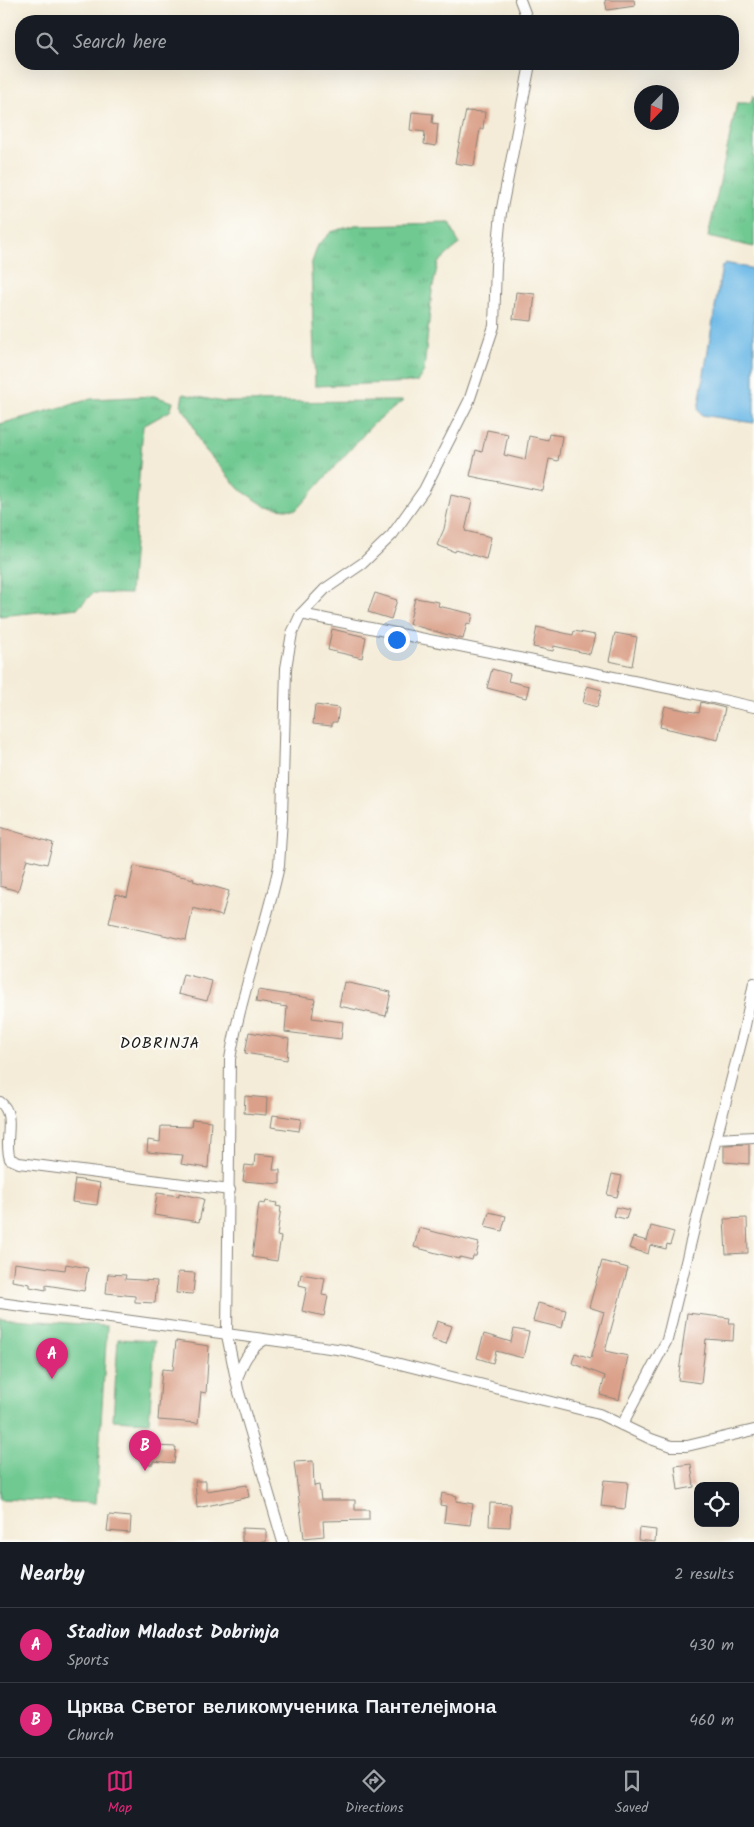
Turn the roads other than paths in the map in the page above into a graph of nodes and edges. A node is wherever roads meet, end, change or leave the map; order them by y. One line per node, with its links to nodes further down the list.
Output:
1 (520, 0): 2 (street)
2 (526, 15)
3 (529, 70): 4 (street)
4 (301, 614): 5 (street); 10 (street)
5 (754, 707)
6 (754, 983): 9 (street)
7 (0, 1102): 10 (street)
8 (754, 1136): 9 (street)
9 (716, 1139): 15 (street)
10 (230, 1190): 12 (street)
11 (0, 1303): 12 (street)
12 (227, 1335): 13 (street); 14 (street)
13 (264, 1340): 14 (street); 15 (street)
14 (237, 1380): 17 (street)
15 (622, 1425): 16 (street)
16 (754, 1430)
17 (283, 1542)

